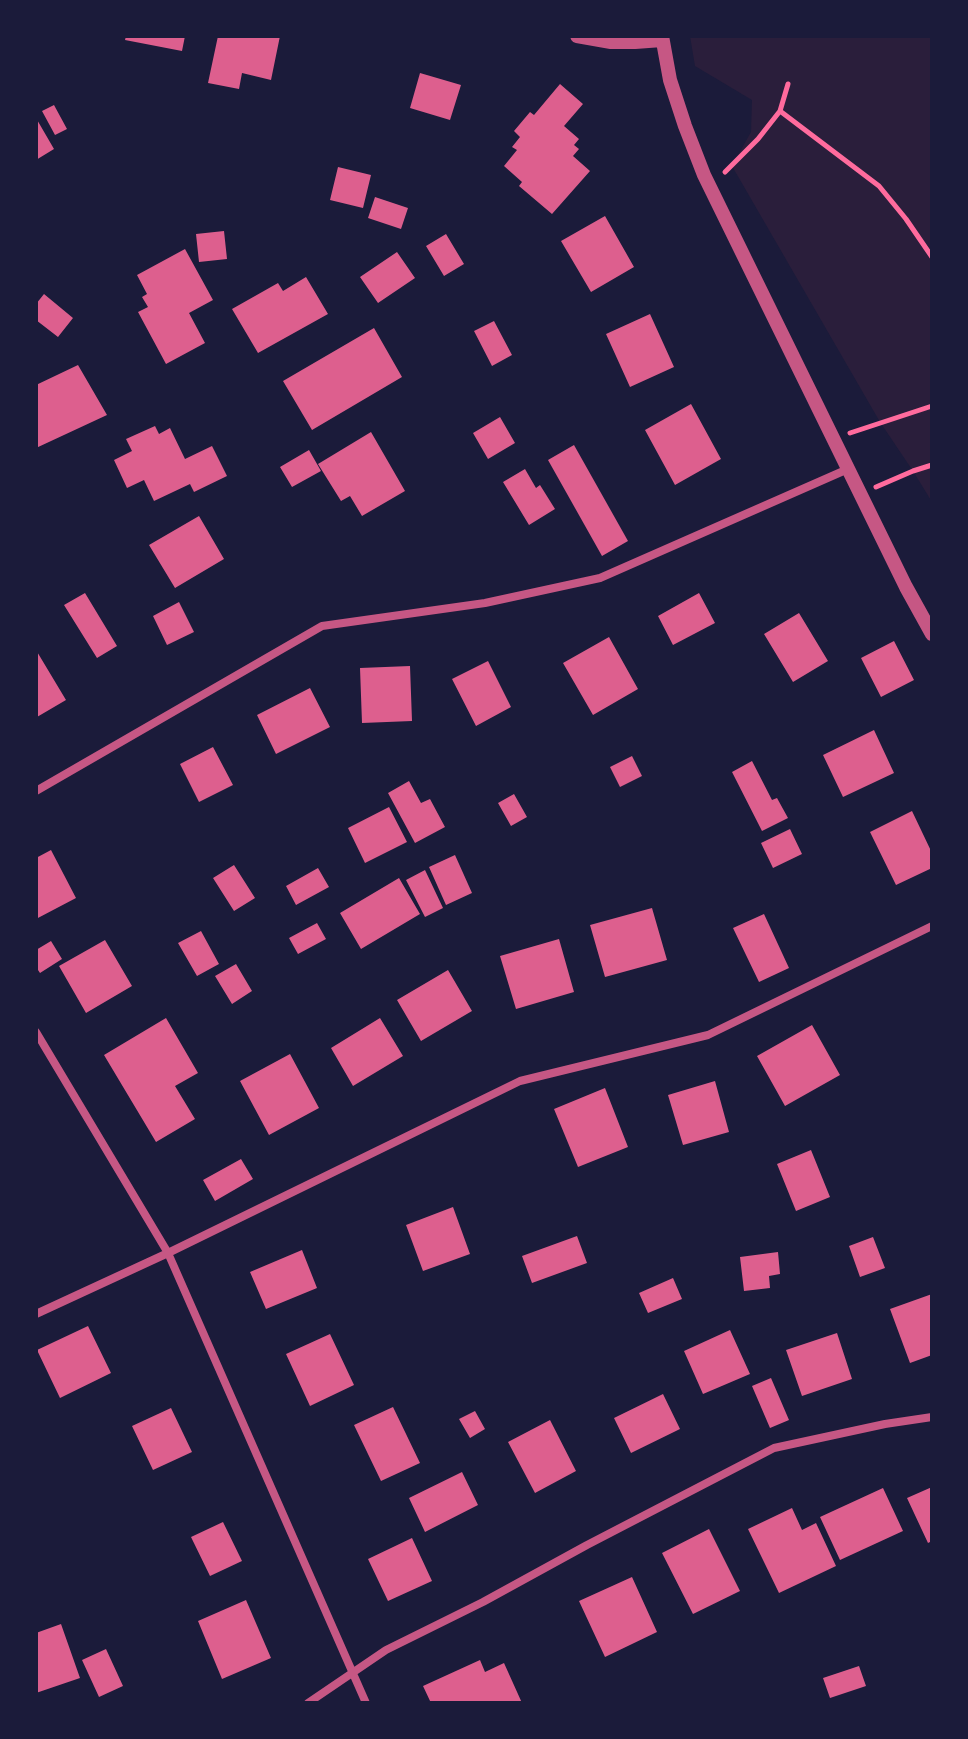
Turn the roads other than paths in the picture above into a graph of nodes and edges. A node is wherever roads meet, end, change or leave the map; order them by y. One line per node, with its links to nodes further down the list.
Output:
1 (577, 36): 2 (street)
2 (662, 38): 3 (street)
3 (848, 469): 4 (street); 5 (street)
4 (932, 634)
5 (36, 791)
6 (932, 926): 8 (street)
7 (36, 1032): 8 (street)
8 (168, 1253): 9 (street); 11 (street)
9 (36, 1314)
10 (932, 1417): 11 (street)
11 (353, 1673): 12 (street); 13 (street)
12 (308, 1703)
13 (366, 1703)

